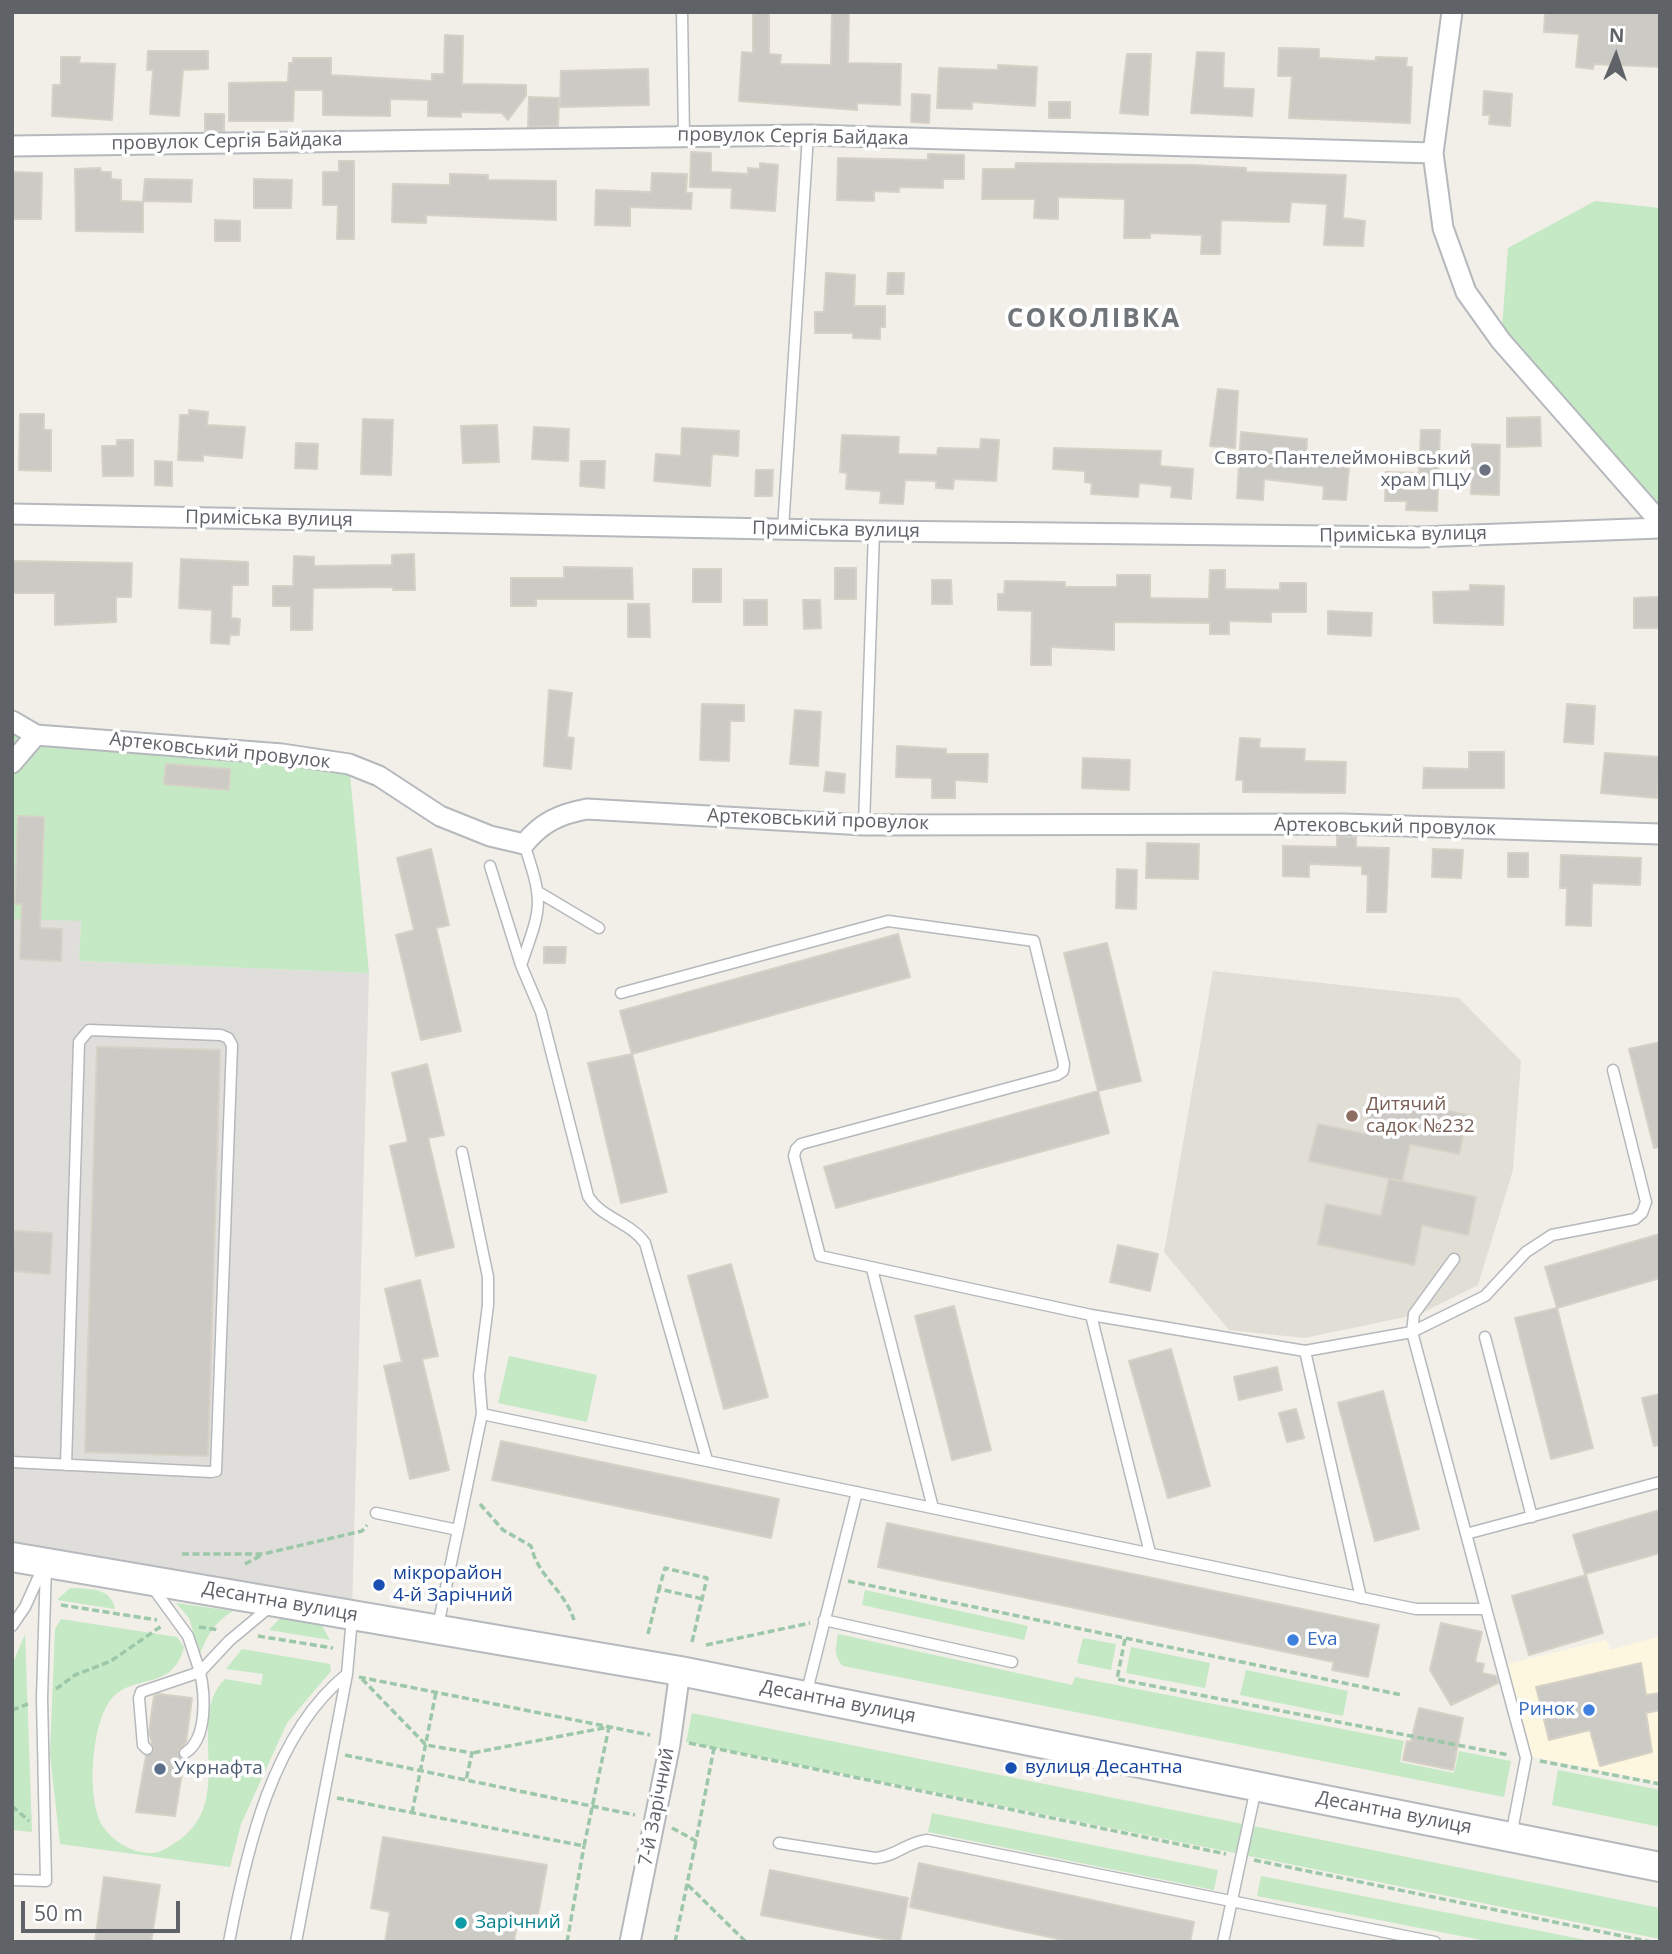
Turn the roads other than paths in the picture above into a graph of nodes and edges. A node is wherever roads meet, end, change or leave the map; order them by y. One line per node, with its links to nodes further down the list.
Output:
1 (682, 12): 3 (lane)
2 (1451, 12): 6 (street)
3 (684, 135): 4 (street, провулок Сергія Байдака); 5 (street, провулок Сергія Байдака)
4 (808, 135): 6 (street, провулок Сергія Байдака); 10 (lane)
5 (12, 146)
6 (1433, 153): 8 (street)
7 (12, 514): 10 (street, Приміська вулиця)
8 (1660, 522)
9 (1660, 528): 11 (street, Приміська вулиця)
10 (783, 529): 11 (street, Приміська вулиця)
11 (874, 531): 15 (lane)
12 (12, 721): 13 (street, Артековський провулок)
13 (36, 735): 14 (street); 17 (street, Артековський провулок)
14 (12, 762)
15 (864, 825): 16 (street, Артековський провулок); 17 (street, Артековський провулок)
16 (1660, 834)
17 (524, 844): 19 (lane)
18 (490, 866): 21 (lane)
19 (540, 893): 20 (lane); 21 (lane)
20 (599, 928)
21 (521, 965): 32 (lane)
22 (621, 993): 26 (lane)
23 (1614, 1070): 28 (lane)
24 (462, 1152): 31 (lane)
25 (1454, 1259): 28 (lane)
26 (872, 1269): 27 (lane); 37 (lane)
27 (1091, 1315): 30 (lane); 42 (lane)
28 (1412, 1332): 30 (lane); 41 (lane)
29 (1485, 1337): 39 (lane)
30 (1305, 1350): 46 (lane)
31 (482, 1414): 32 (lane); 40 (lane)
32 (708, 1460): 36 (lane)
33 (12, 1462): 34 (lane)
34 (66, 1465): 34 (lane)
35 (1660, 1482): 39 (lane)
36 (857, 1492): 37 (lane); 50 (lane)
37 (933, 1508): 42 (lane)
38 (376, 1513): 40 (lane)
39 (1532, 1517): 41 (lane)
40 (458, 1530): 52 (lane)
41 (1466, 1534): 48 (lane)
42 (1150, 1553): 46 (lane)
43 (12, 1557): 44 (main road, Десантна вулиця)
44 (46, 1562): 45 (main road, Десантна вулиця); 51 (lane); 64 (lane)
45 (146, 1579): 47 (main road, Десантна вулиця); 55 (lane)
46 (1361, 1598): 48 (lane)
47 (277, 1601): 49 (main road, Десантна вулиця); 55 (lane)
48 (1486, 1609): 61 (lane)
49 (352, 1614): 52 (main road, Десантна вулиця); 56 (lane)
50 (824, 1620): 53 (lane); 57 (lane)
51 (12, 1626)
52 (437, 1629): 54 (main road, Десантна вулиця)
53 (1012, 1662)
54 (680, 1671): 57 (main road, Десантна вулиця); 68 (street, 7-й Зарічний)
55 (200, 1672): 58 (lane); 59 (lane)
56 (347, 1674): 66 (lane); 67 (lane)
57 (806, 1695): 60 (main road, Десантна вулиця)
58 (147, 1749)
59 (185, 1754)
60 (1256, 1786): 61 (main road, Десантна вулиця); 65 (lane)
61 (1511, 1837): 63 (main road, Десантна вулиця)
62 (779, 1843): 65 (lane)
63 (1660, 1867)
64 (12, 1880)
65 (1234, 1900): 69 (lane); 70 (lane)
66 (229, 1942)
67 (296, 1942)
68 (630, 1942)
69 (1223, 1942)
70 (1435, 1942)

